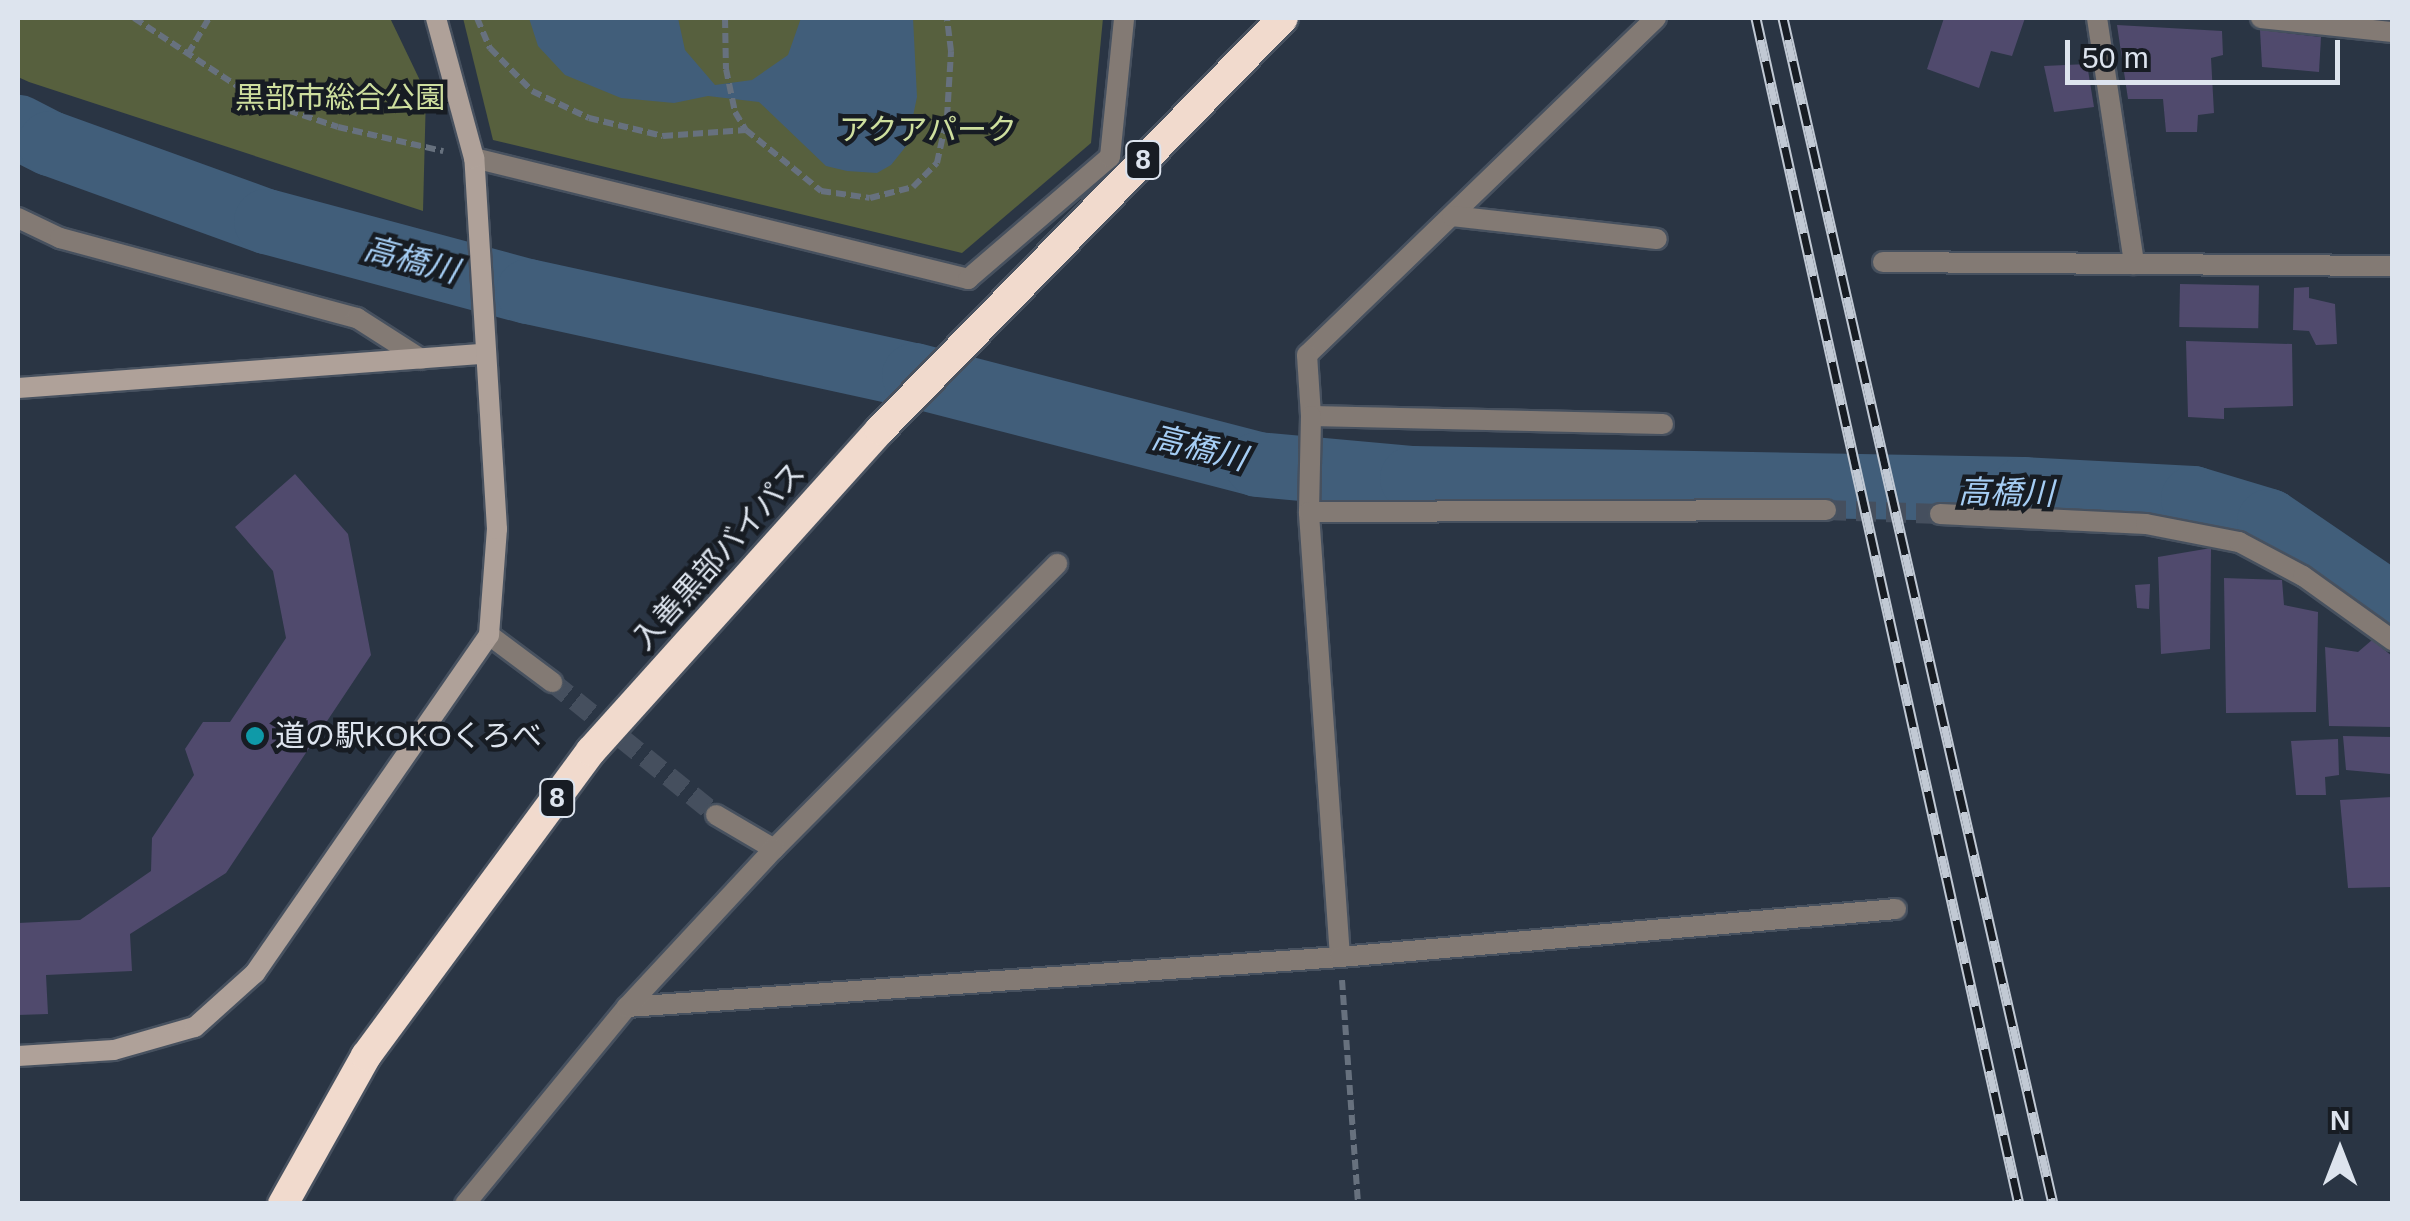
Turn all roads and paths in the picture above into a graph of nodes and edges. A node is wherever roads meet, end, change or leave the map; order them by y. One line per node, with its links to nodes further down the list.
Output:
1 (134, 18): 13 (path)
2 (209, 18): 13 (path)
3 (436, 18): 15 (street)
4 (477, 18): 14 (path)
5 (725, 18): 14 (path)
6 (947, 18): 14 (path)
7 (1124, 18): 15 (street)
8 (1283, 18): 40 (highway, 入善黒部バイパス / 8)
9 (1656, 18): 16 (street)
10 (2097, 18): 20 (street)
11 (2261, 18): 12 (street)
12 (2392, 32)
13 (188, 54): 15 (path)
14 (746, 130)
15 (474, 158): 22 (street)
16 (1452, 216): 18 (street); 25 (street)
17 (18, 218): 23 (street)
18 (1657, 239)
19 (1883, 262): 20 (street)
20 (2134, 264): 21 (street)
21 (2392, 266)
22 (484, 354): 23 (street); 31 (street)
23 (421, 359): 24 (street)
24 (18, 388)
25 (1310, 416): 26 (street); 28 (street)
26 (1663, 424)
27 (1826, 510): 28 (street)
28 (1308, 512): 37 (street)
29 (1940, 514): 32 (street)
30 (1057, 564): 35 (street)
31 (489, 635): 33 (street); 39 (street)
32 (2392, 640)
33 (552, 682)
34 (716, 815): 35 (street)
35 (774, 849): 38 (street)
36 (1896, 909): 37 (street)
37 (1340, 956): 38 (street); 42 (path)
38 (627, 1007): 41 (street)
39 (18, 1056)
40 (283, 1204)
41 (465, 1204)
42 (1358, 1204)

